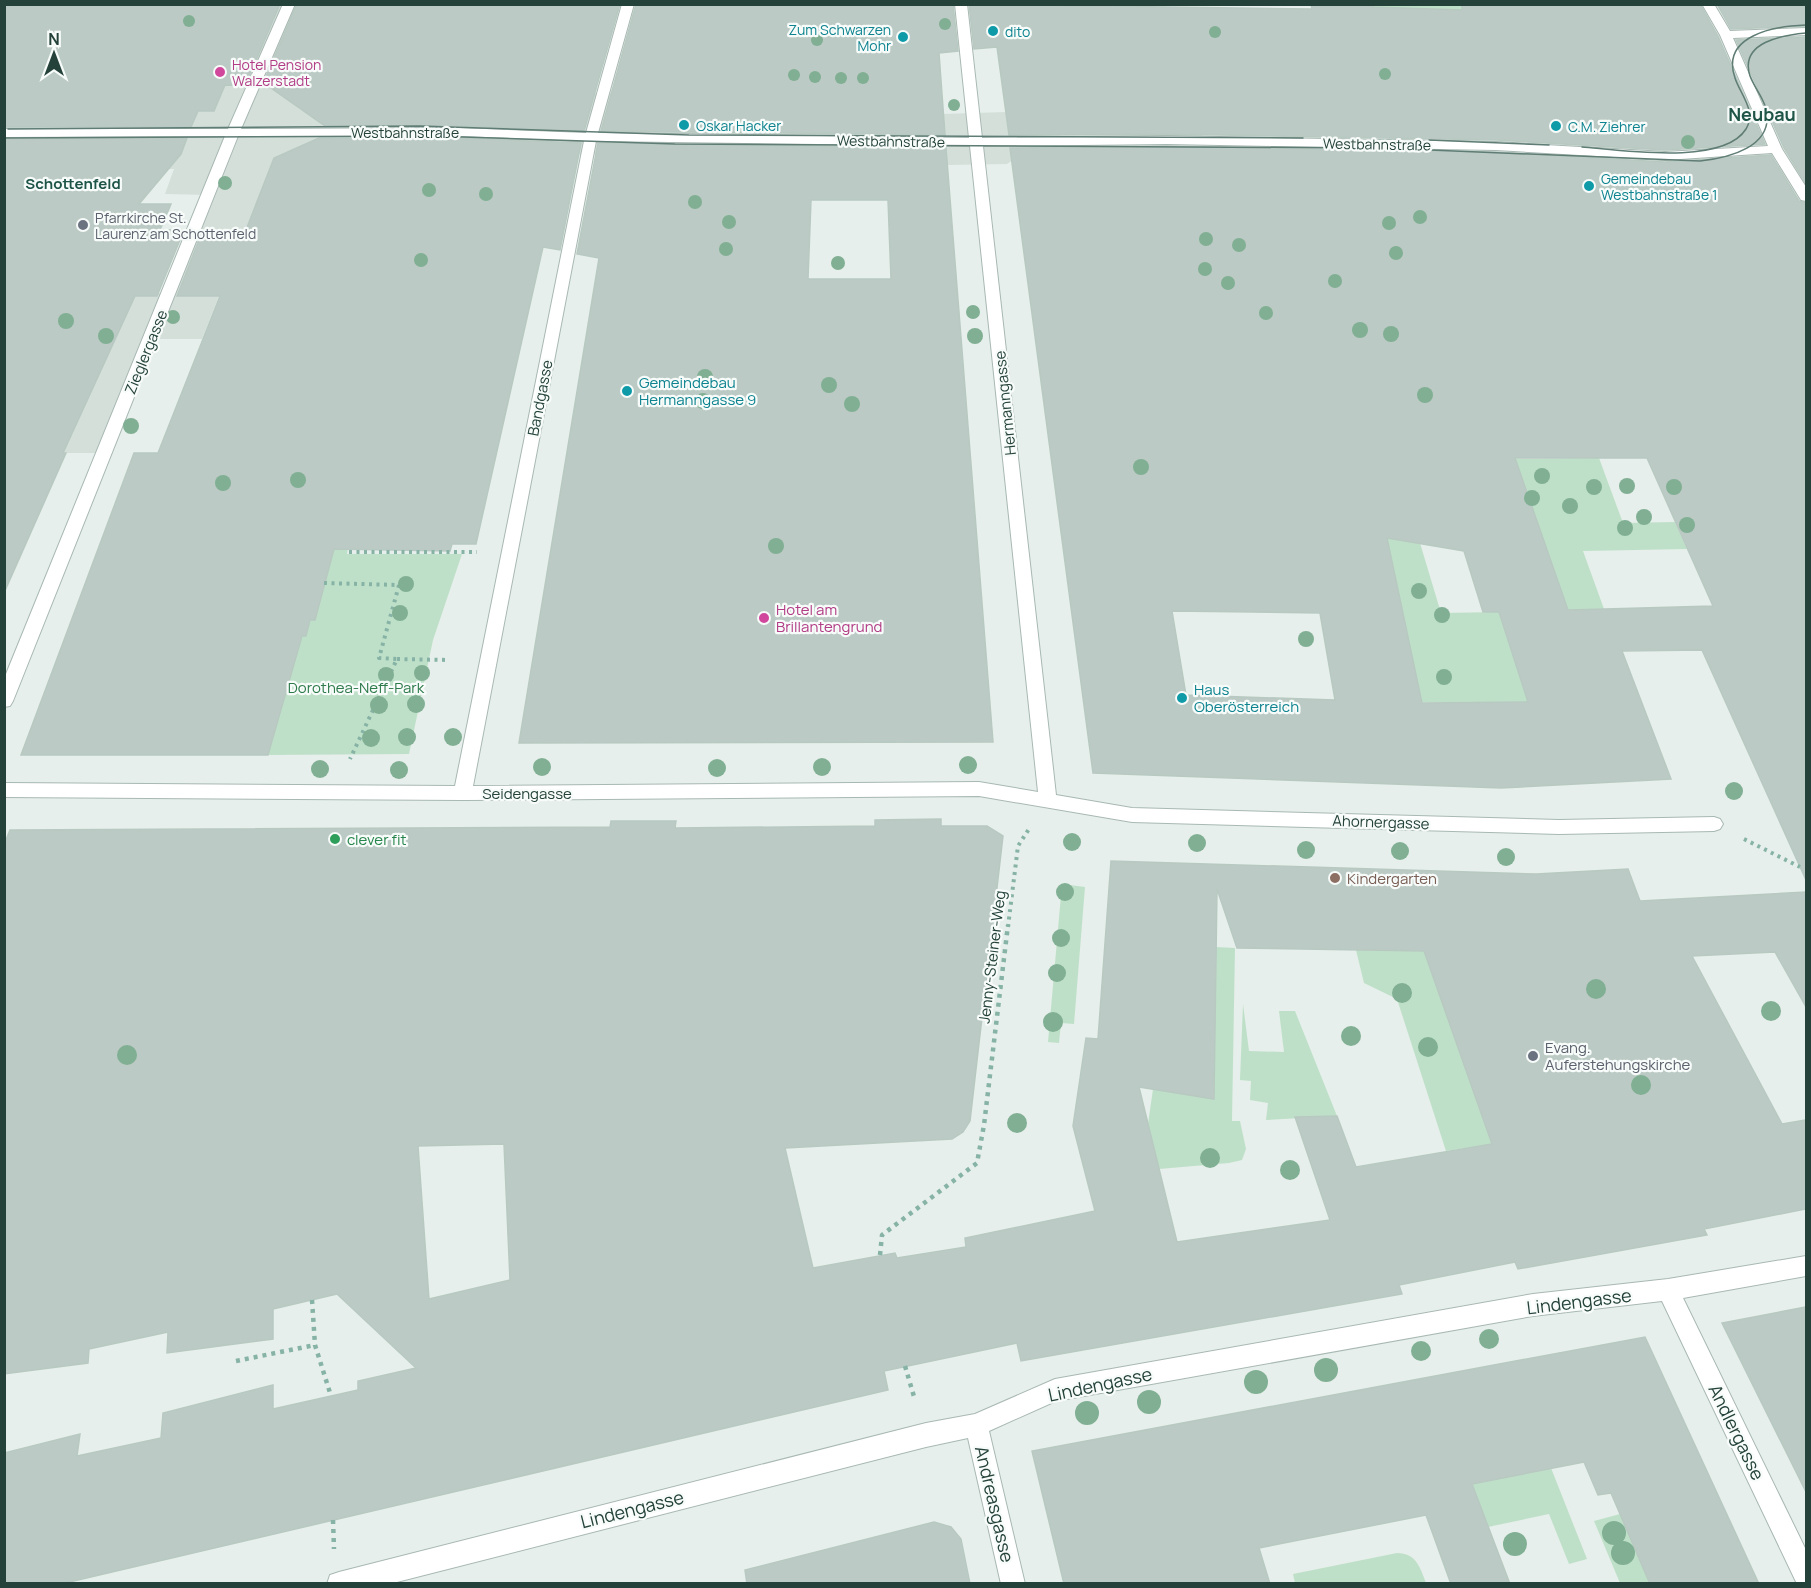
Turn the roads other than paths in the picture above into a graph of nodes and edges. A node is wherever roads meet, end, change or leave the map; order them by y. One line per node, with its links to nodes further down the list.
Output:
1 (289, 4): 7 (street, Zieglergasse)
2 (628, 4): 9 (street, Bandgasse)
3 (962, 4): 10 (street, Hermanngasse)
4 (1708, 4): 6 (street)
5 (1806, 31): 6 (street)
6 (1726, 35): 11 (street)
7 (234, 131): 8 (street, Westbahnstraße); 9 (street, Westbahnstraße); 13 (street, Zieglergasse)
8 (4, 133)
9 (592, 136): 10 (street, Westbahnstraße); 15 (street, Bandgasse)
10 (977, 142): 11 (street, Westbahnstraße); 16 (street, Hermanngasse)
11 (1776, 149): 12 (street)
12 (1806, 197)
13 (4, 701)
14 (4, 790): 15 (street, Seidengasse)
15 (463, 793): 16 (street, Seidengasse)
16 (1048, 801): 17 (street, Ahornergasse)
17 (1714, 824)
18 (1806, 1266): 19 (street, Lindengasse)
19 (1668, 1290): 20 (street, Lindengasse); 21 (street, Andlergasse)
20 (976, 1425): 22 (street, Lindengasse); 23 (street, Andreasgasse)
21 (1806, 1575)
22 (339, 1584)
23 (1013, 1584)

